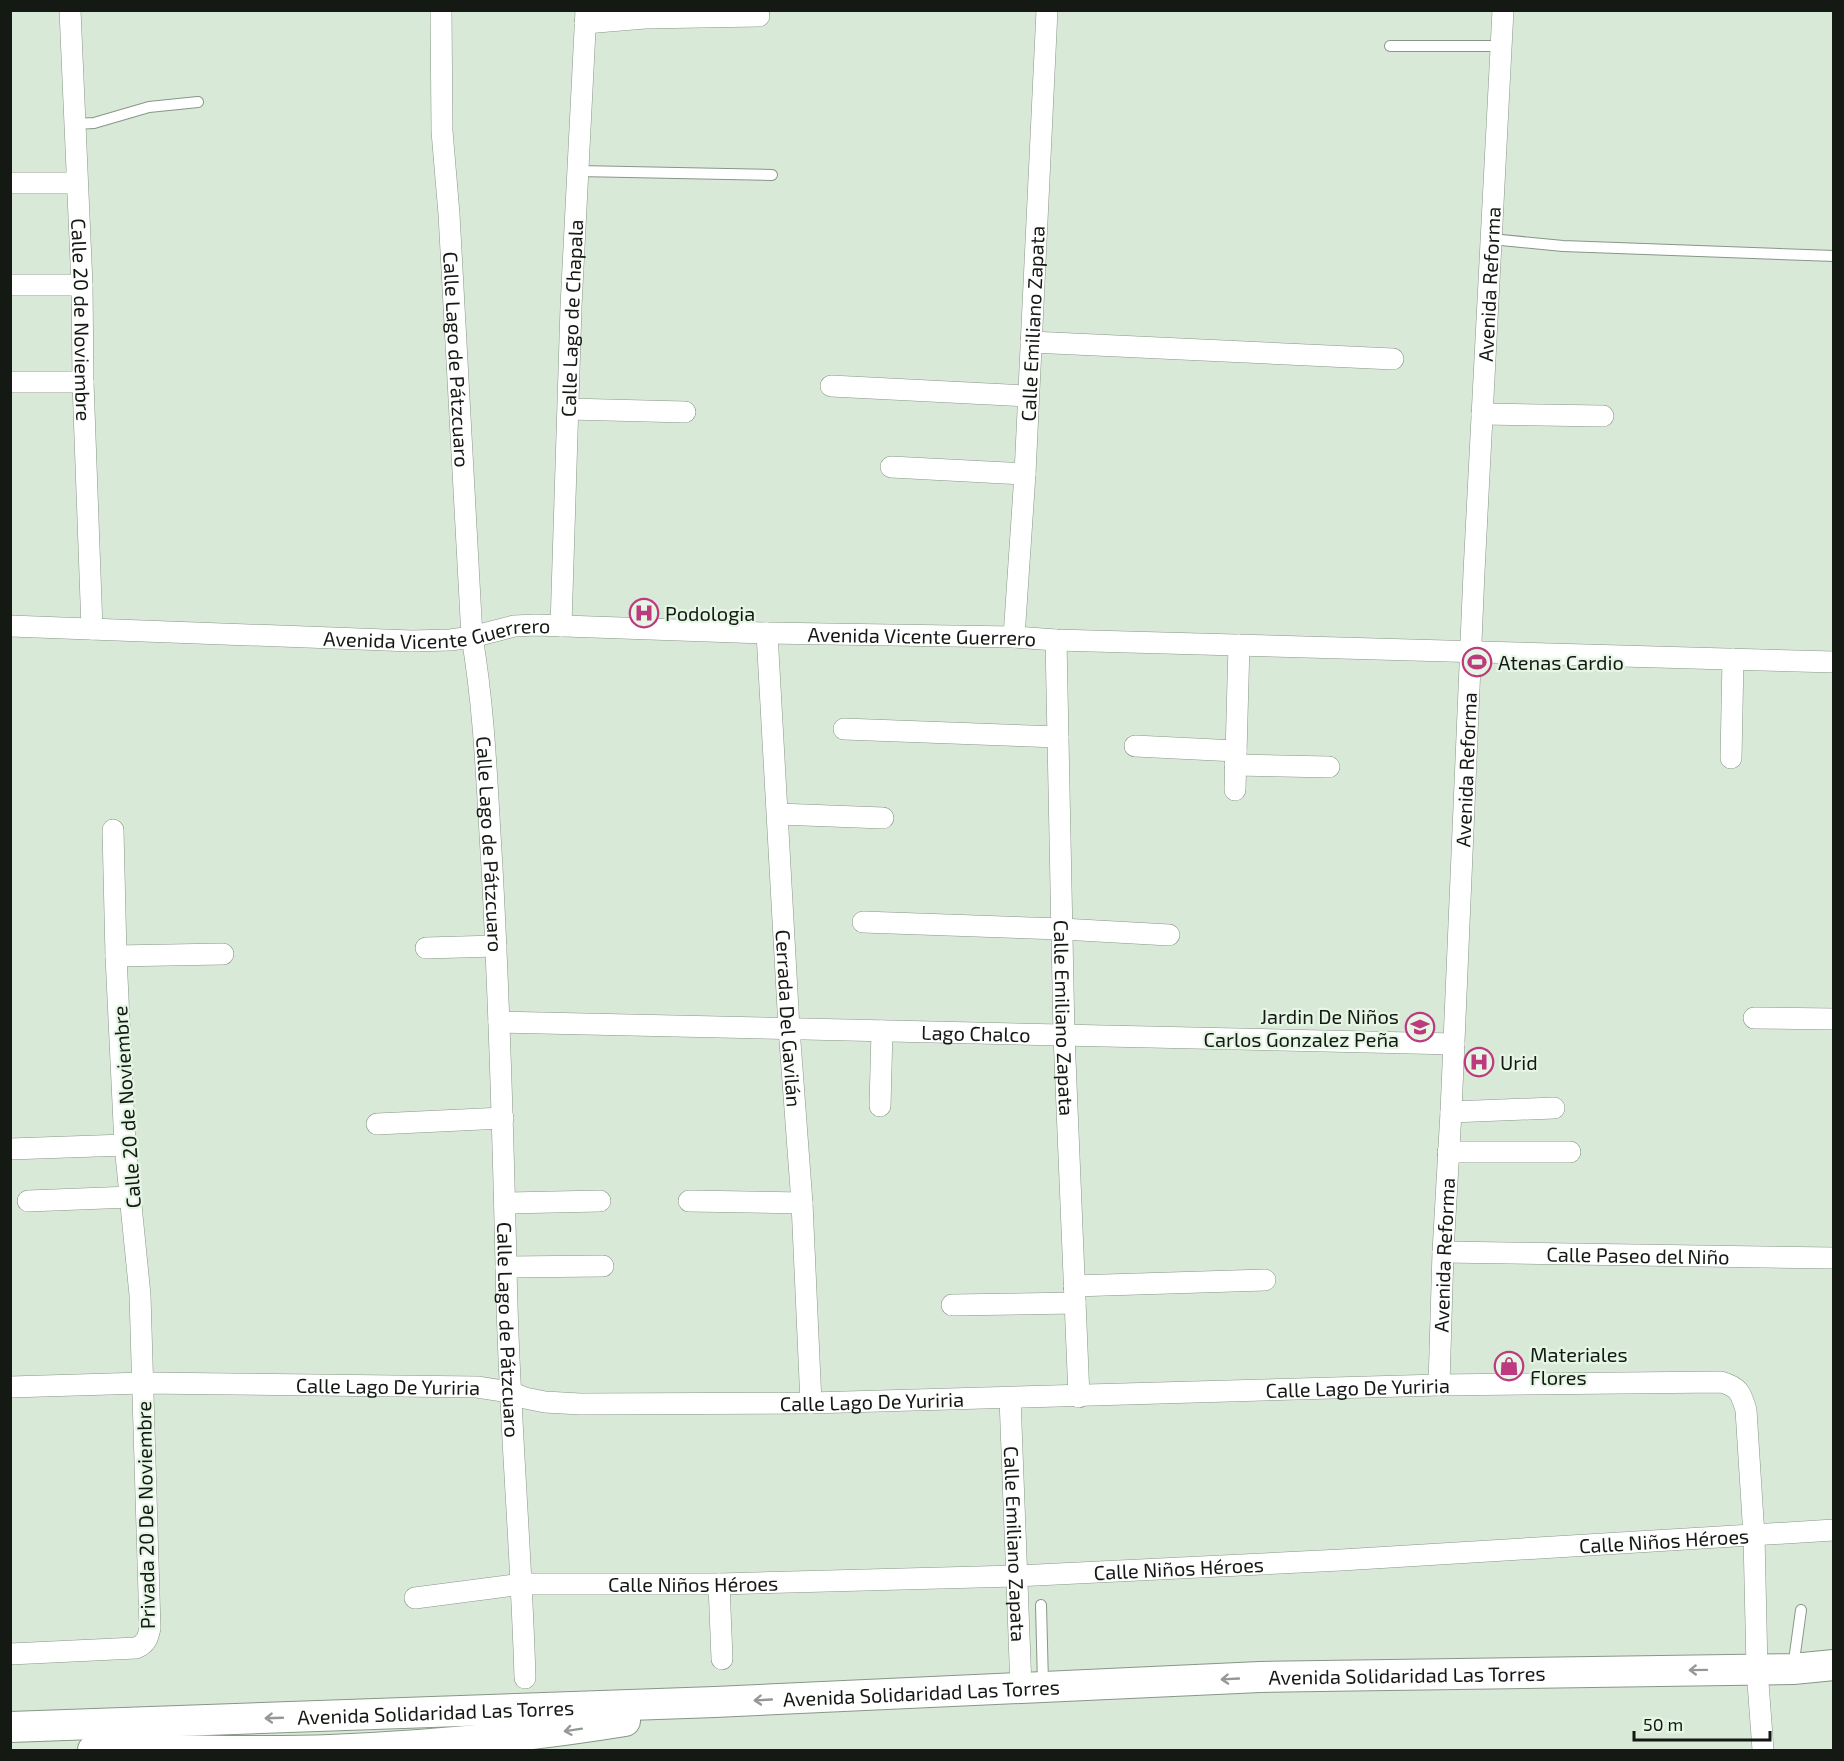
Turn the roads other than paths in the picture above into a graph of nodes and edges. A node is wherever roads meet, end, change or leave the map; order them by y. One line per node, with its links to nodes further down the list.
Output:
1 (70, 10): 10 (street, Calle 20 de Noviembre)
2 (441, 10): 35 (street, Calle Lago de Pátzcuaro)
3 (1047, 10): 19 (street, Calle Emiliano Zapata)
4 (1503, 10): 8 (street, Avenida Reforma)
5 (759, 16): 6 (street)
6 (586, 17): 11 (street, Calle Lago de Chapala)
7 (1390, 46): 8 (lane)
8 (1501, 46): 15 (street, Avenida Reforma)
9 (198, 102): 10 (lane)
10 (75, 124): 14 (street, Calle 20 de Noviembre)
11 (578, 171): 12 (lane); 25 (street, Calle Lago de Chapala)
12 (772, 175)
13 (10, 183): 14 (street)
14 (77, 183): 18 (street, Calle 20 de Noviembre)
15 (1491, 239): 16 (lane); 27 (street, Avenida Reforma)
16 (1833, 256)
17 (10, 285): 18 (street)
18 (82, 285): 22 (street, Calle 20 de Noviembre)
19 (1031, 342): 20 (street); 24 (street, Calle Emiliano Zapata)
20 (1393, 359)
21 (10, 382): 22 (street)
22 (83, 382): 33 (street, Calle 20 de Noviembre)
23 (831, 386): 24 (street)
24 (1028, 396): 30 (street, Calle Emiliano Zapata)
25 (569, 409): 26 (street); 32 (street, Calle Lago de Chapala)
26 (685, 412)
27 (1482, 414): 28 (street); 39 (street, Avenida Reforma)
28 (1603, 416)
29 (891, 466): 30 (street)
30 (1025, 474): 36 (street, Calle Emiliano Zapata)
31 (10, 626): 33 (street, Avenida Vicente Guerrero)
32 (561, 626): 34 (street, Avenida Vicente Guerrero); 35 (street, Avenida Vicente Guerrero)
33 (92, 629): 35 (street, Avenida Vicente Guerrero)
34 (767, 633): 36 (street, Avenida Vicente Guerrero); 49 (street, Cerrada Del Gavilán)
35 (472, 638): 55 (street, Calle Lago de Pátzcuaro)
36 (1014, 638): 37 (street, Avenida Vicente Guerrero)
37 (1056, 640): 38 (street, Avenida Vicente Guerrero); 43 (street, Calle Emiliano Zapata)
38 (1239, 645): 39 (street, Avenida Vicente Guerrero); 45 (street)
39 (1471, 651): 40 (street, Avenida Vicente Guerrero); 65 (street, Avenida Reforma)
40 (1733, 658): 41 (street, Avenida Vicente Guerrero); 46 (street)
41 (1833, 662)
42 (844, 729): 43 (street)
43 (1058, 737): 53 (street, Calle Emiliano Zapata)
44 (1135, 746): 45 (street)
45 (1235, 758): 47 (street); 48 (street)
46 (1731, 758)
47 (1329, 767)
48 (1235, 790)
49 (778, 814): 50 (street); 62 (street, Cerrada Del Gavilán)
50 (883, 818)
51 (113, 830): 58 (street, Calle 20 de Noviembre)
52 (863, 922): 53 (street)
53 (1062, 929): 54 (street); 64 (street, Calle Emiliano Zapata)
54 (1169, 935)
55 (496, 946): 56 (street); 61 (street, Calle Lago de Pátzcuaro)
56 (426, 948)
57 (223, 954): 58 (street)
58 (116, 956): 71 (street, Calle 20 de Noviembre)
59 (1754, 1018): 60 (street)
60 (1833, 1019)
61 (499, 1022): 62 (street, Lago Chalco); 69 (street, Calle Lago de Pátzcuaro)
62 (789, 1028): 63 (street, Lago Chalco); 80 (street, Cerrada Del Gavilán)
63 (882, 1031): 64 (street, Lago Chalco); 66 (street)
64 (1064, 1035): 65 (street, Lago Chalco); 86 (street, Calle Emiliano Zapata)
65 (1454, 1044): 68 (street, Avenida Reforma)
66 (880, 1106)
67 (1554, 1108): 68 (street)
68 (1451, 1112): 73 (street, Avenida Reforma)
69 (503, 1118): 70 (street); 79 (street, Calle Lago de Pátzcuaro)
70 (377, 1124)
71 (125, 1145): 72 (street); 75 (street, Calle 20 de Noviembre)
72 (10, 1149)
73 (1448, 1152): 74 (street); 81 (street, Avenida Reforma)
74 (1570, 1152)
75 (131, 1197): 76 (street); 88 (street, Calle 20 de Noviembre)
76 (28, 1201)
77 (600, 1201): 79 (street)
78 (688, 1201): 80 (street)
79 (504, 1203): 84 (street, Calle Lago de Pátzcuaro)
80 (802, 1203): 94 (street, Cerrada Del Gavilán)
81 (1443, 1252): 82 (street, Calle Paseo del Niño); 89 (street, Avenida Reforma)
82 (1833, 1258)
83 (603, 1266): 84 (street)
84 (506, 1267): 91 (street, Calle Lago de Pátzcuaro)
85 (1265, 1280): 86 (street)
86 (1075, 1295): 87 (street); 92 (street, Calle Emiliano Zapata)
87 (952, 1305)
88 (143, 1383): 90 (street, Calle Lago De Yuriria); 91 (street, Calle Lago De Yuriria); 103 (street, Privada 20 De Noviembre)
89 (1439, 1385): 92 (street, Calle Lago De Yuriria); 96 (street, Calle Lago De Yuriria)
90 (10, 1387)
91 (510, 1392): 94 (street, Calle Lago De Yuriria); 98 (street, Calle Lago de Pátzcuaro)
92 (1079, 1396): 93 (street, Calle Lago De Yuriria)
93 (1010, 1398): 94 (street, Calle Lago De Yuriria); 97 (street, Calle Emiliano Zapata)
94 (812, 1402)
95 (1833, 1530): 96 (street, Calle Niños Héroes)
96 (1754, 1536): 97 (street, Calle Niños Héroes); 106 (street)
97 (1016, 1576): 99 (street, Calle Niños Héroes); 109 (street, Calle Emiliano Zapata)
98 (522, 1584): 99 (street, Calle Niños Héroes); 100 (street, Calle Niños Héroes); 108 (street, Calle Lago de Pátzcuaro)
99 (718, 1584): 104 (street)
100 (415, 1598)
101 (1041, 1605): 109 (lane)
102 (1801, 1611): 107 (lane)
103 (10, 1654)
104 (722, 1659)
105 (1833, 1665): 107 (main road, Avenida Solidaridad Las Torres)
106 (1757, 1669): 107 (main road, Avenida Solidaridad Las Torres); 109 (main road, Avenida Solidaridad Las Torres, one-way to 109); 113 (street)
107 (1793, 1669)
108 (525, 1678)
109 (1032, 1688): 110 (main road, Avenida Solidaridad Las Torres, one-way to 110)
110 (715, 1702): 111 (main road, Avenida Solidaridad Las Torres, one-way to 111); 112 (main road, one-way to 112)
111 (10, 1727)
112 (93, 1750)
113 (1763, 1750)

